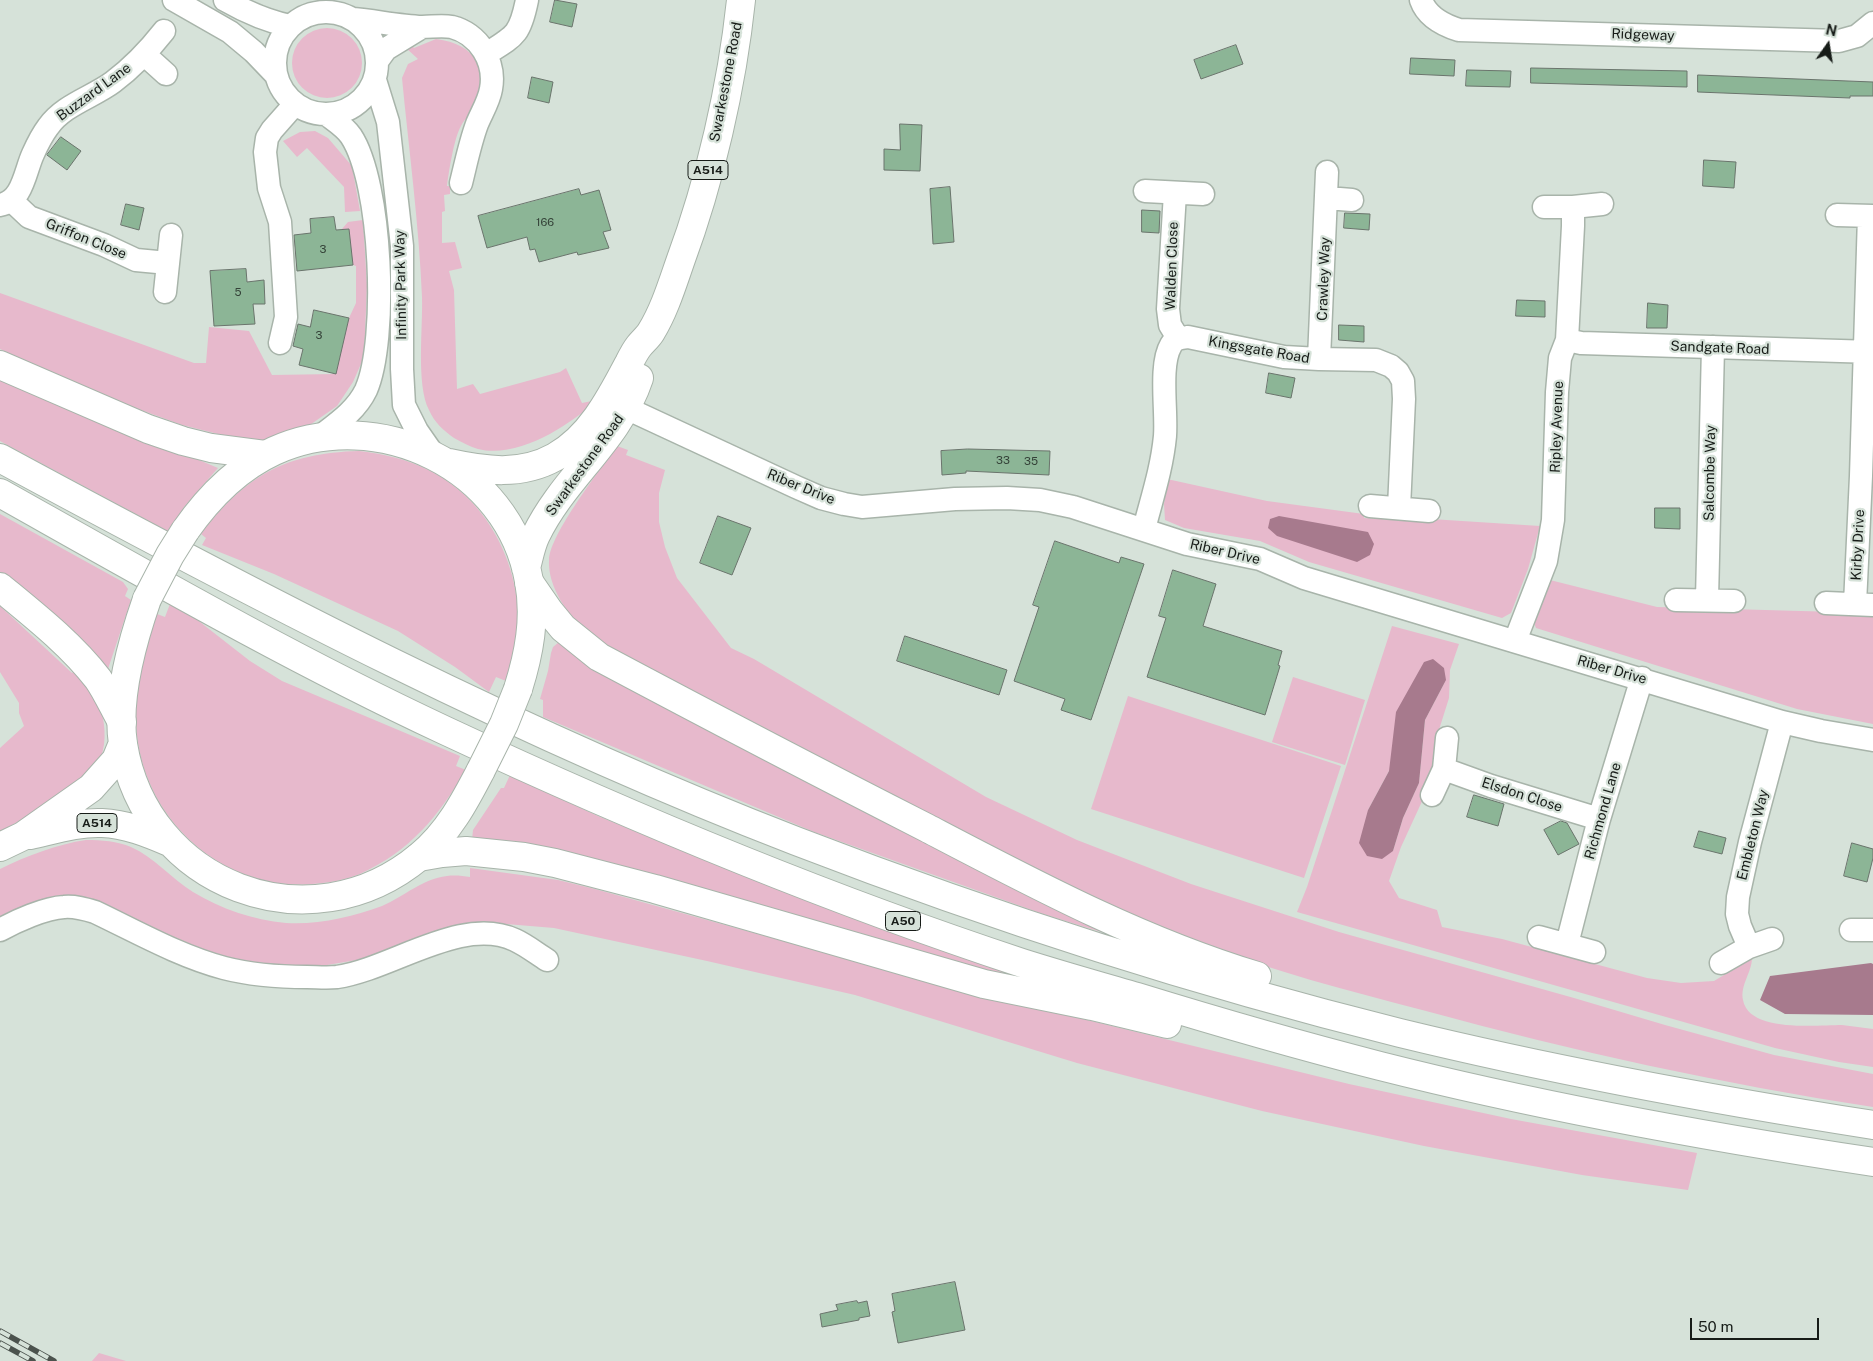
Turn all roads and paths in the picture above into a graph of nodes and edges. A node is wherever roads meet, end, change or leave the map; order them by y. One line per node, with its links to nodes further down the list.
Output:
1 (174, 0): 15 (street)
2 (225, 0): 8 (street)
3 (527, 0): 11 (street)
4 (741, 0): 41 (main road, Swarkestone Road / A514)
5 (1421, 0): 7 (street, Ridgeway)
6 (353, 20): 8 (street); 9 (street); 13 (street)
7 (1873, 24)
8 (290, 26): 15 (street)
9 (422, 27): 11 (street); 13 (street)
10 (164, 31): 12 (street, Buzzard Lane)
11 (486, 54): 19 (street)
12 (145, 55): 14 (street, Buzzard Lane); 25 (street, Buzzard Lane)
13 (376, 70): 17 (street); 45 (street, Infinity Park Way)
14 (166, 74)
15 (276, 75): 16 (street)
16 (294, 104): 17 (street); 36 (street)
17 (326, 114): 42 (street, Infinity Park Way)
18 (1327, 172): 23 (street, Crawley Way)
19 (461, 183)
20 (1145, 191): 21 (street)
21 (1175, 193): 22 (street); 34 (street, Walden Close)
22 (1203, 194)
23 (1327, 198): 24 (street); 39 (street, Crawley Way)
24 (1352, 200)
25 (6, 203): 32 (street, Griffon Close)
26 (1602, 204): 28 (street)
27 (1544, 207): 28 (street)
28 (1573, 208): 35 (street, Ripley Avenue)
29 (1837, 215): 30 (street, Kirby Drive)
30 (1871, 216): 38 (street, Kirby Drive)
31 (171, 235): 32 (street)
32 (168, 263): 33 (street)
33 (165, 292)
34 (1178, 338): 39 (street, Kingsgate Road); 50 (street)
35 (1567, 340): 37 (street, Sandgate Road); 58 (street, Ripley Avenue)
36 (280, 342)
37 (1713, 347): 38 (street, Sandgate Road); 54 (street, Salcombe Way)
38 (1869, 352): 57 (street, Kirby Drive)
39 (1319, 359): 48 (street, Kingsgate Road)
40 (0, 365): 43 (main road)
41 (618, 403): 45 (main road, Swarkestone Road / A514); 50 (street, Riber Drive); 51 (main road, Swarkestone Road / A514)
42 (318, 438): 43 (main road); 45 (main road)
43 (265, 456): 61 (main road, bridge)
44 (0, 458): 78 (main road)
45 (441, 459): 51 (main road)
46 (0, 493): 79 (main road, A50)
47 (1370, 506): 48 (street)
48 (1399, 508): 49 (street)
49 (1429, 511)
50 (1144, 529): 58 (street, Riber Drive)
51 (528, 575): 69 (main road, bridge); 78 (main road)
52 (0, 587): 61 (main road)
53 (1676, 600): 54 (street)
54 (1707, 600): 55 (street)
55 (1734, 601)
56 (1826, 604): 57 (street, Kirby Drive)
57 (1864, 604)
58 (1515, 641): 59 (street, Riber Drive)
59 (1642, 678): 60 (street, Riber Drive); 66 (street, Richmond Lane)
60 (1782, 722): 63 (street, Riber Drive); 74 (street, Embleton Way)
61 (122, 733): 67 (main road, A514); 68 (main road)
62 (1447, 738): 64 (street)
63 (1873, 740)
64 (1444, 769): 65 (street); 66 (street, Elsdon Close)
65 (1432, 795)
66 (1599, 820): 73 (street, Richmond Lane)
67 (12, 841): 68 (main road, A514)
68 (169, 842): 69 (main road)
69 (419, 857): 79 (main road)
70 (0, 930): 76 (street)
71 (1539, 937): 73 (street)
72 (1772, 939): 74 (street)
73 (1567, 944): 75 (street)
74 (1749, 947): 77 (street)
75 (1594, 952)
76 (546, 960)
77 (1721, 963)
78 (1469, 1049): 80 (main road)
79 (1384, 1067): 81 (main road, A50)
80 (1873, 1125)
81 (1873, 1162)

